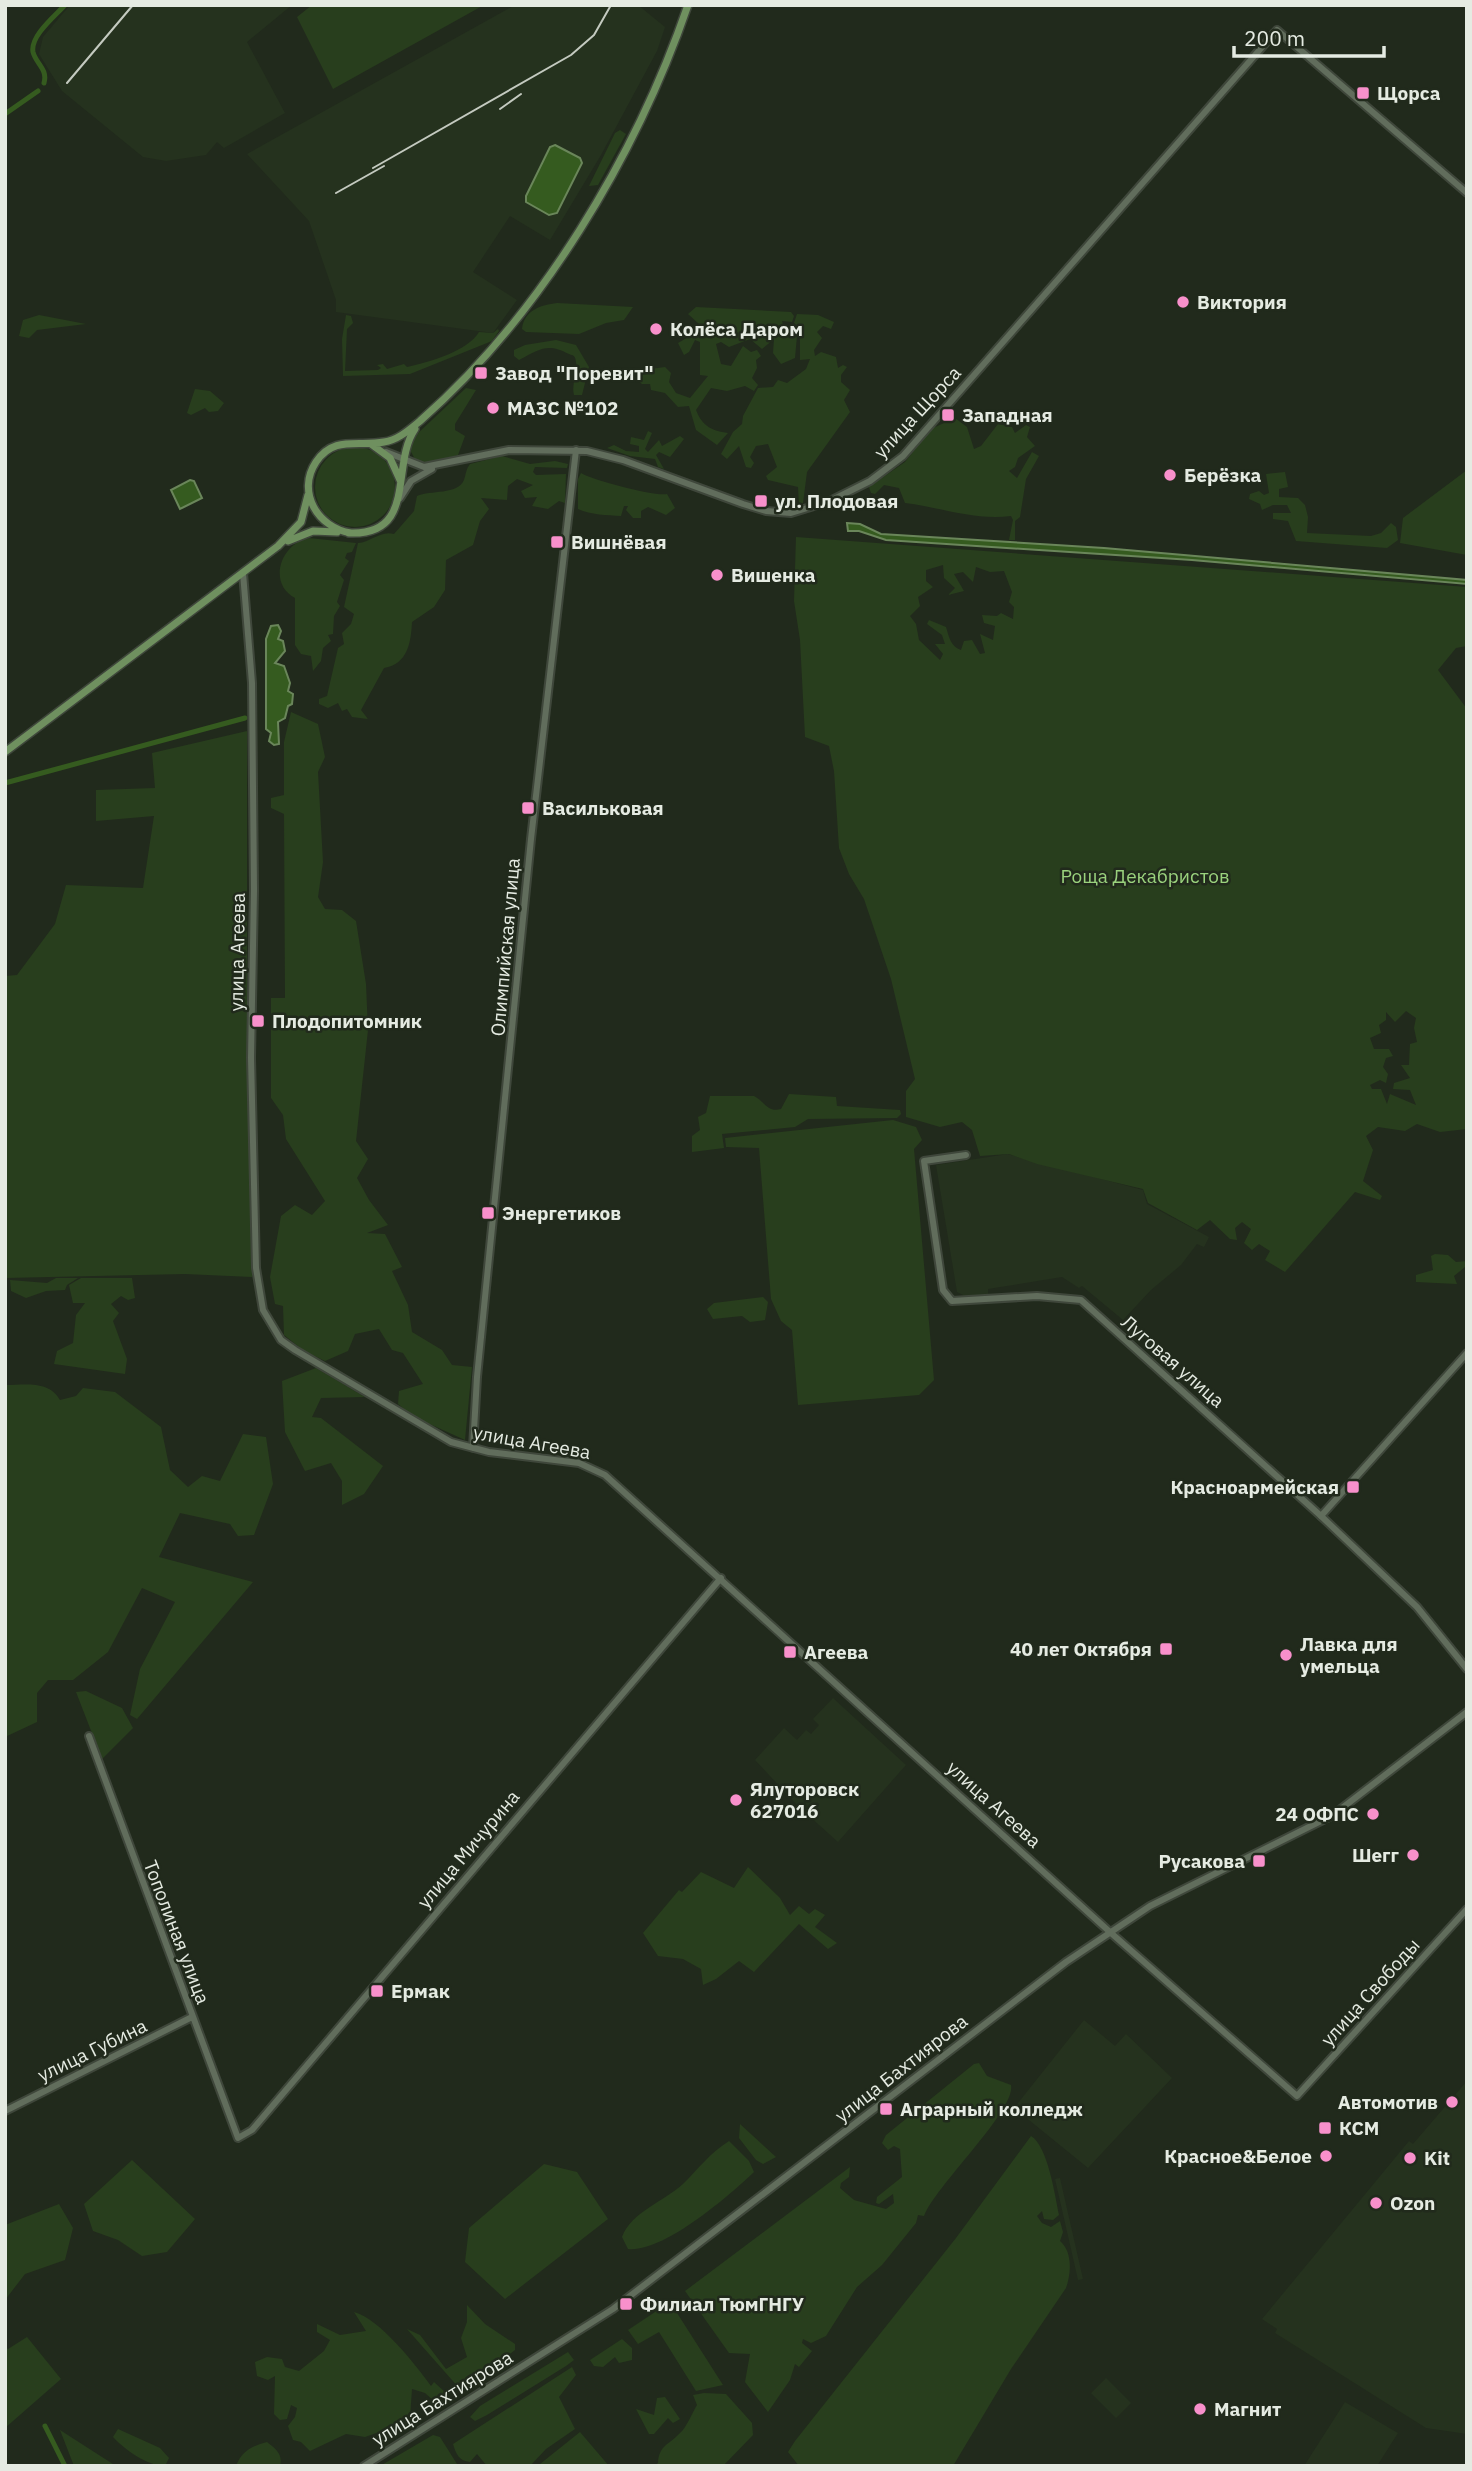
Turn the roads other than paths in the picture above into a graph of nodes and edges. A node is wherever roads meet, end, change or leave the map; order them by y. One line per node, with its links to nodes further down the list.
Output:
1 (688, 5): 3 (main road)
2 (1467, 193): 6 (street, улица Щорса)
3 (422, 419): 4 (main road); 7 (main road)
4 (367, 443): 5 (main road); 9 (main road)
5 (382, 450): 7 (street); 10 (main road)
6 (576, 450): 8 (street, улица Щорса); 18 (street, Олимпийская улица)
7 (404, 461): 8 (street); 10 (main road)
8 (446, 463): 11 (street)
9 (309, 488): 12 (main road); 13 (main road)
10 (401, 489): 11 (main road)
11 (397, 505): 12 (main road)
12 (351, 533): 13 (main road)
13 (278, 546): 14 (main road)
14 (243, 573): 15 (main road); 18 (street, улица Агеева)
15 (5, 752)
16 (966, 1156): 19 (street, Луговая улица)
17 (1467, 1353): 19 (street)
18 (472, 1448): 20 (street, улица Агеева)
19 (1321, 1516): 21 (street, Луговая улица)
20 (720, 1578): 25 (street, улица Агеева); 29 (street, улица Мичурина)
21 (1467, 1669)
22 (1467, 1712): 25 (street, улица Бахтиярова)
23 (89, 1736): 26 (street, Тополиная улица)
24 (1467, 1909): 27 (street, улица Свободы)
25 (1111, 1933): 27 (street, улица Агеева); 30 (street, улица Бахтиярова)
26 (192, 2017): 28 (street, улица Губина); 29 (street, Тополиная улица)
27 (1297, 2096)
28 (5, 2111)
29 (237, 2138)
30 (364, 2466)

